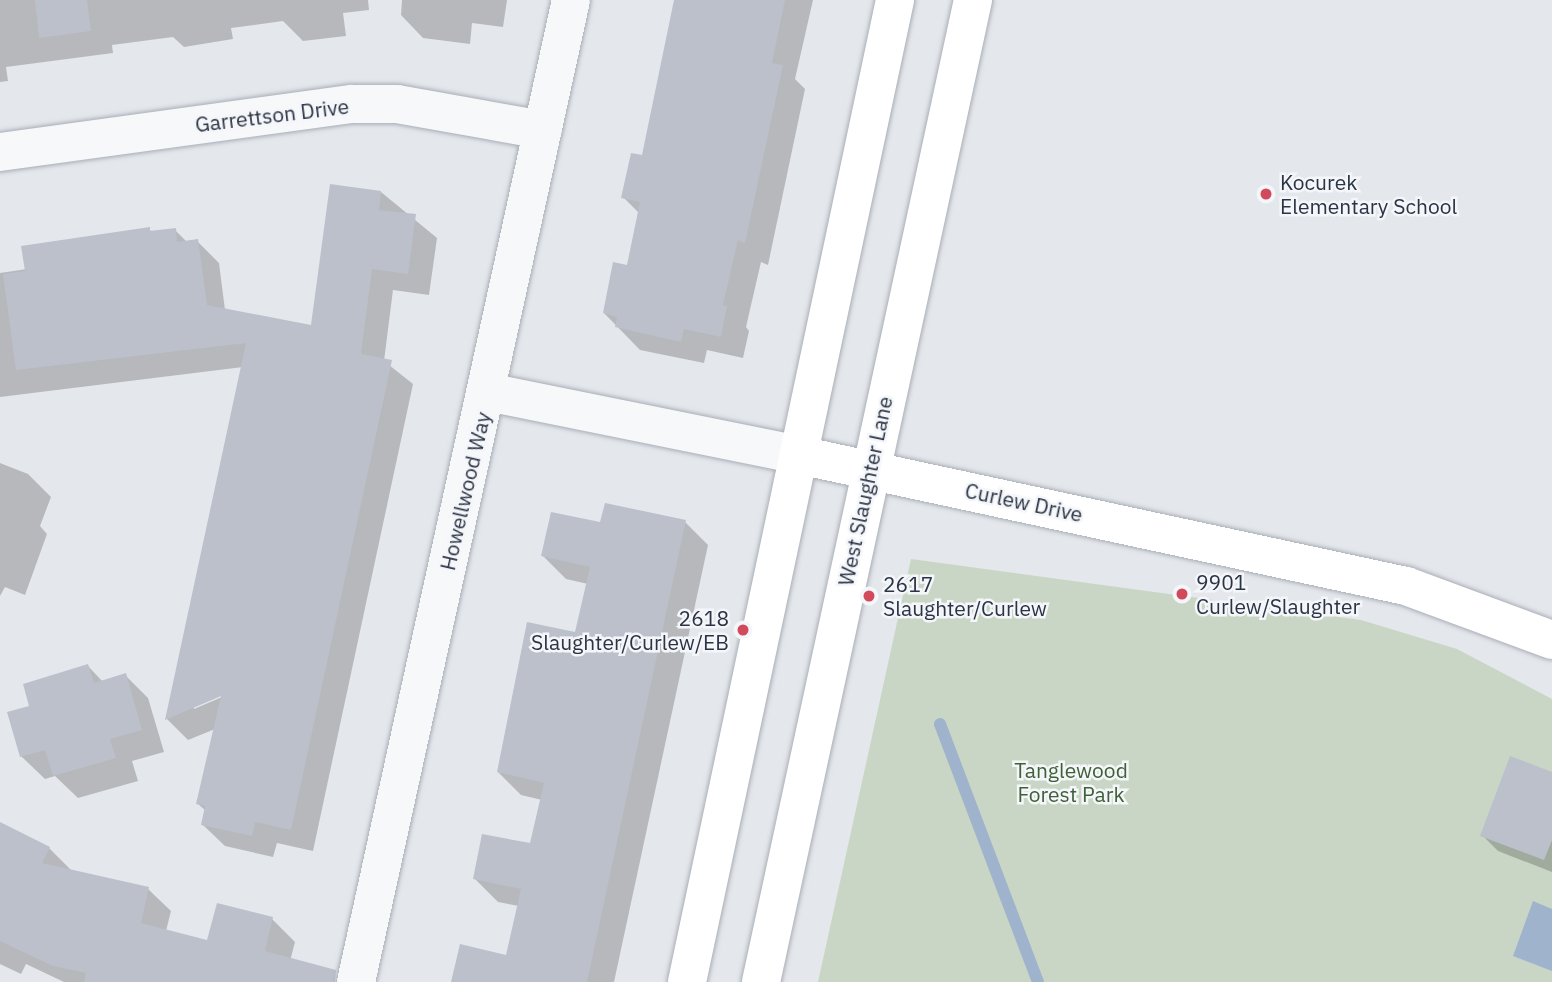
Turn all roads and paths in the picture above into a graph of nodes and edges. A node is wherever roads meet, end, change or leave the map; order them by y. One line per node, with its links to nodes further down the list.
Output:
1 (571, 0): 4 (street, Howellwood Way)
2 (895, 0): 7 (main road)
3 (973, 0): 8 (main road, West Slaughter Lane)
4 (543, 131): 5 (street, Garrettson Drive); 6 (street, Howellwood Way)
5 (0, 152)
6 (487, 392): 7 (street, Curlew Drive); 10 (street, Howellwood Way)
7 (799, 455): 8 (main road, Curlew Drive); 11 (main road)
8 (871, 469): 9 (main road, Curlew Drive); 12 (main road, West Slaughter Lane)
9 (1552, 640)
10 (356, 982)
11 (687, 982)
12 (761, 982)

